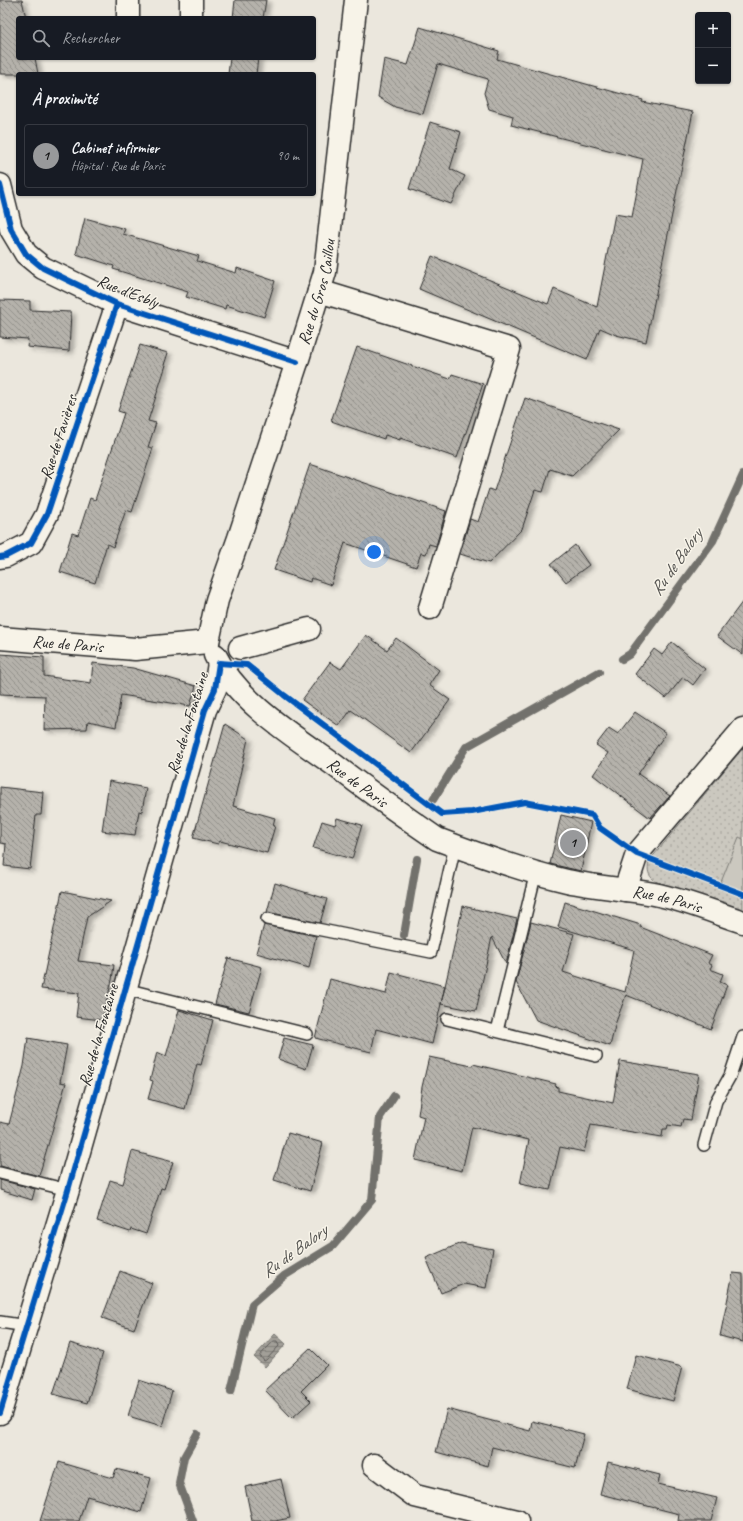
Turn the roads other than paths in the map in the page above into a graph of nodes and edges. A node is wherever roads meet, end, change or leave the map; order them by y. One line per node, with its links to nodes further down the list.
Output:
1 (128, 0): 4 (street)
2 (191, 0): 5 (street)
3 (356, 0): 7 (street, Rue du Gros Caillou)
4 (128, 16)
5 (191, 16)
6 (0, 185): 8 (street, Rue d'Esbly)
7 (319, 290): 9 (street, Rue du Gros Caillou); 11 (street)
8 (117, 304): 9 (street, Rue d'Esbly); 10 (street, Rue de Favières)
9 (297, 362): 14 (street, Rue du Gros Caillou)
10 (0, 557)
11 (430, 608)
12 (309, 628): 15 (street)
13 (0, 638): 14 (street, Rue de Paris)
14 (208, 642): 16 (street, Rue de Paris)
15 (240, 648)
16 (219, 663): 18 (street, Rue de Paris); 23 (street, Rue de la Fontaine)
17 (743, 729): 20 (street)
18 (455, 846): 19 (street, Rue de Paris); 21 (lane)
19 (536, 872): 20 (street, Rue de Paris); 25 (lane)
20 (625, 890): 22 (street, Rue de Paris)
21 (268, 919)
22 (743, 922)
23 (125, 989): 26 (lane); 31 (street, Rue de la Fontaine)
24 (447, 1019): 25 (lane)
25 (497, 1032): 28 (lane)
26 (307, 1034)
27 (743, 1037): 29 (lane)
28 (596, 1056)
29 (704, 1145)
30 (0, 1173): 31 (lane)
31 (68, 1190): 33 (street, Rue de la Fontaine)
32 (0, 1322): 33 (lane)
33 (26, 1326): 34 (street, Rue de la Fontaine)
34 (0, 1413)
35 (374, 1465): 36 (street)
36 (517, 1521)

